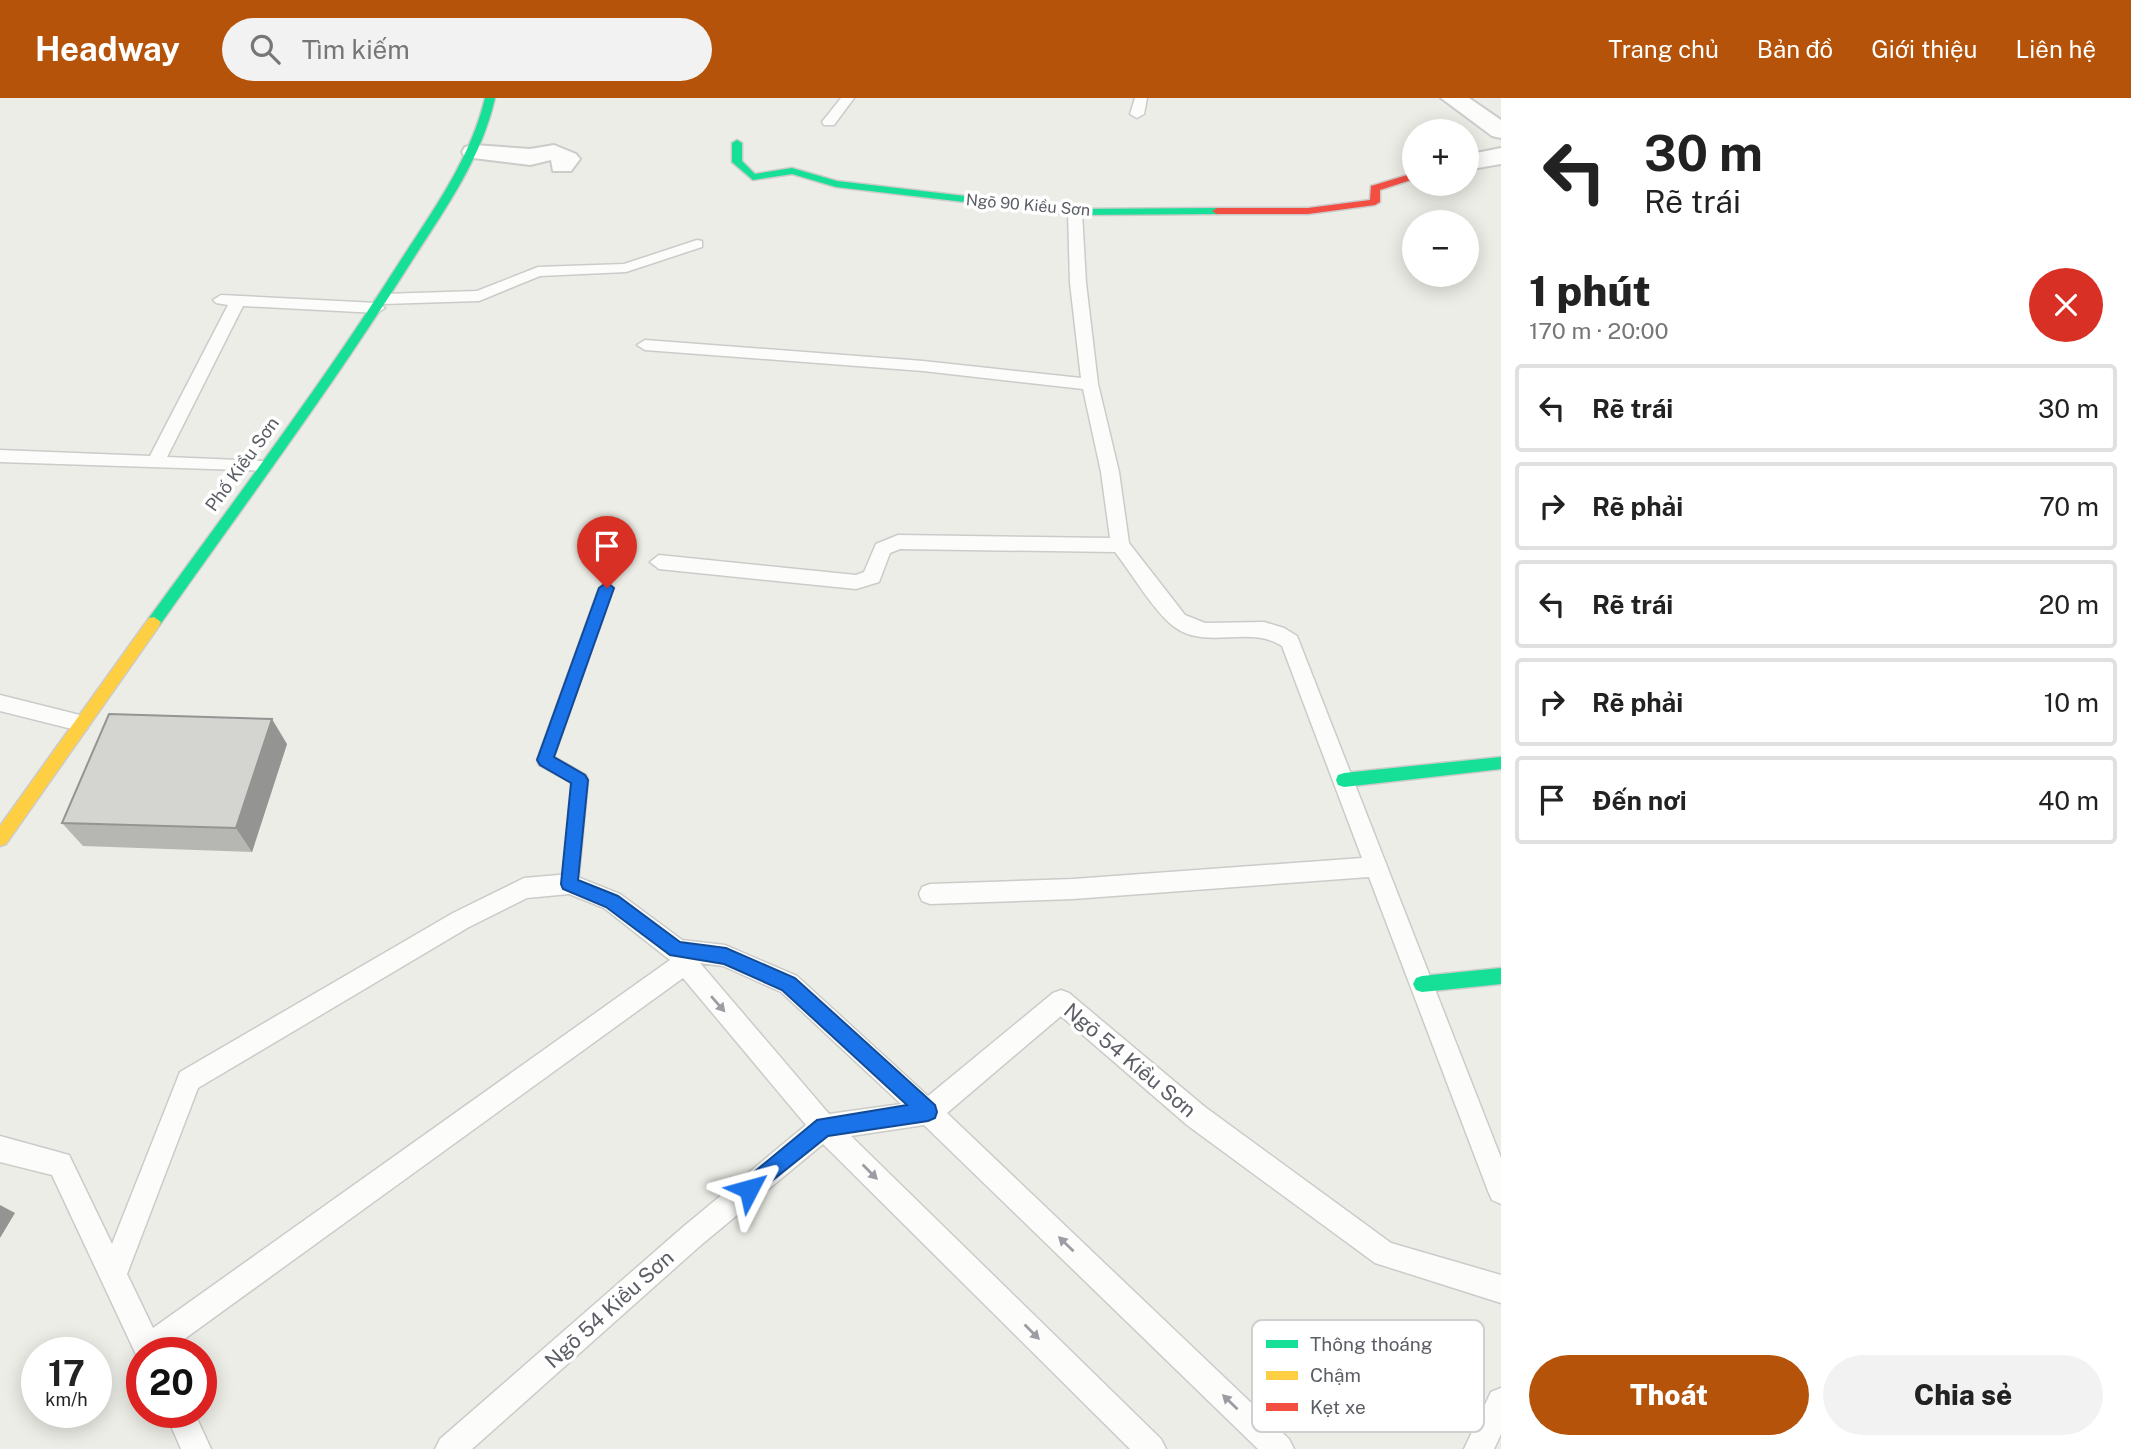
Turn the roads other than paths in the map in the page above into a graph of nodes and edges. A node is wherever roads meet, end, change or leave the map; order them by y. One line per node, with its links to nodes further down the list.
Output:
1 (490, 98): 9 (street, Phố Kiều Sơn)
2 (848, 98): 6 (lane)
3 (1141, 98): 5 (lane)
4 (1453, 98): 7 (street)
5 (1137, 114)
6 (829, 122)
7 (1501, 131)
8 (737, 143): 14 (street, Ngõ 90 Kiều Sơn)
9 (474, 152): 12 (street); 16 (street, Phố Kiều Sơn)
10 (1501, 156): 11 (street)
11 (1479, 160)
12 (562, 166)
13 (1402, 180): 14 (street, Ngõ 90 Kiều Sơn)
14 (1075, 212): 18 (lane)
15 (697, 244): 16 (lane)
16 (380, 304): 20 (lane); 21 (street, Phố Kiều Sơn)
17 (645, 345): 18 (lane)
18 (1090, 384): 22 (lane)
19 (0, 456): 20 (lane)
20 (155, 463): 21 (lane)
21 (263, 467): 26 (street, Phố Kiều Sơn)
22 (1120, 545): 23 (lane); 28 (lane)
23 (659, 562)
24 (607, 588): 31 (street)
25 (0, 703): 26 (lane)
26 (80, 723): 29 (street, Phố Kiều Sơn)
27 (1501, 764): 28 (street)
28 (1343, 780): 30 (lane)
29 (0, 839)
30 (1377, 867): 32 (lane); 35 (lane)
31 (569, 884): 33 (lane); 40 (lane)
32 (930, 894)
33 (681, 956): 36 (lane); 37 (lane, one-way to 37); 43 (lane)
34 (1501, 976): 35 (street)
35 (1422, 984): 39 (lane)
36 (928, 1112): 37 (lane); 41 (lane, Ngõ 54 Kiều Sơn); 45 (lane, one-way to 36)
37 (824, 1127): 48 (lane, Ngõ 54 Kiều Sơn); 50 (lane, one-way to 50)
38 (0, 1149): 40 (lane)
39 (1501, 1191)
40 (113, 1275): 42 (lane)
41 (1501, 1289)
42 (143, 1337)
43 (167, 1337)
44 (1501, 1402): 52 (lane)
45 (1252, 1423)
46 (186, 1428): 49 (lane)
47 (1261, 1432): 51 (lane, one-way to 47)
48 (458, 1446)
49 (196, 1449)
50 (1151, 1449)
51 (1279, 1449)
52 (1479, 1449)

